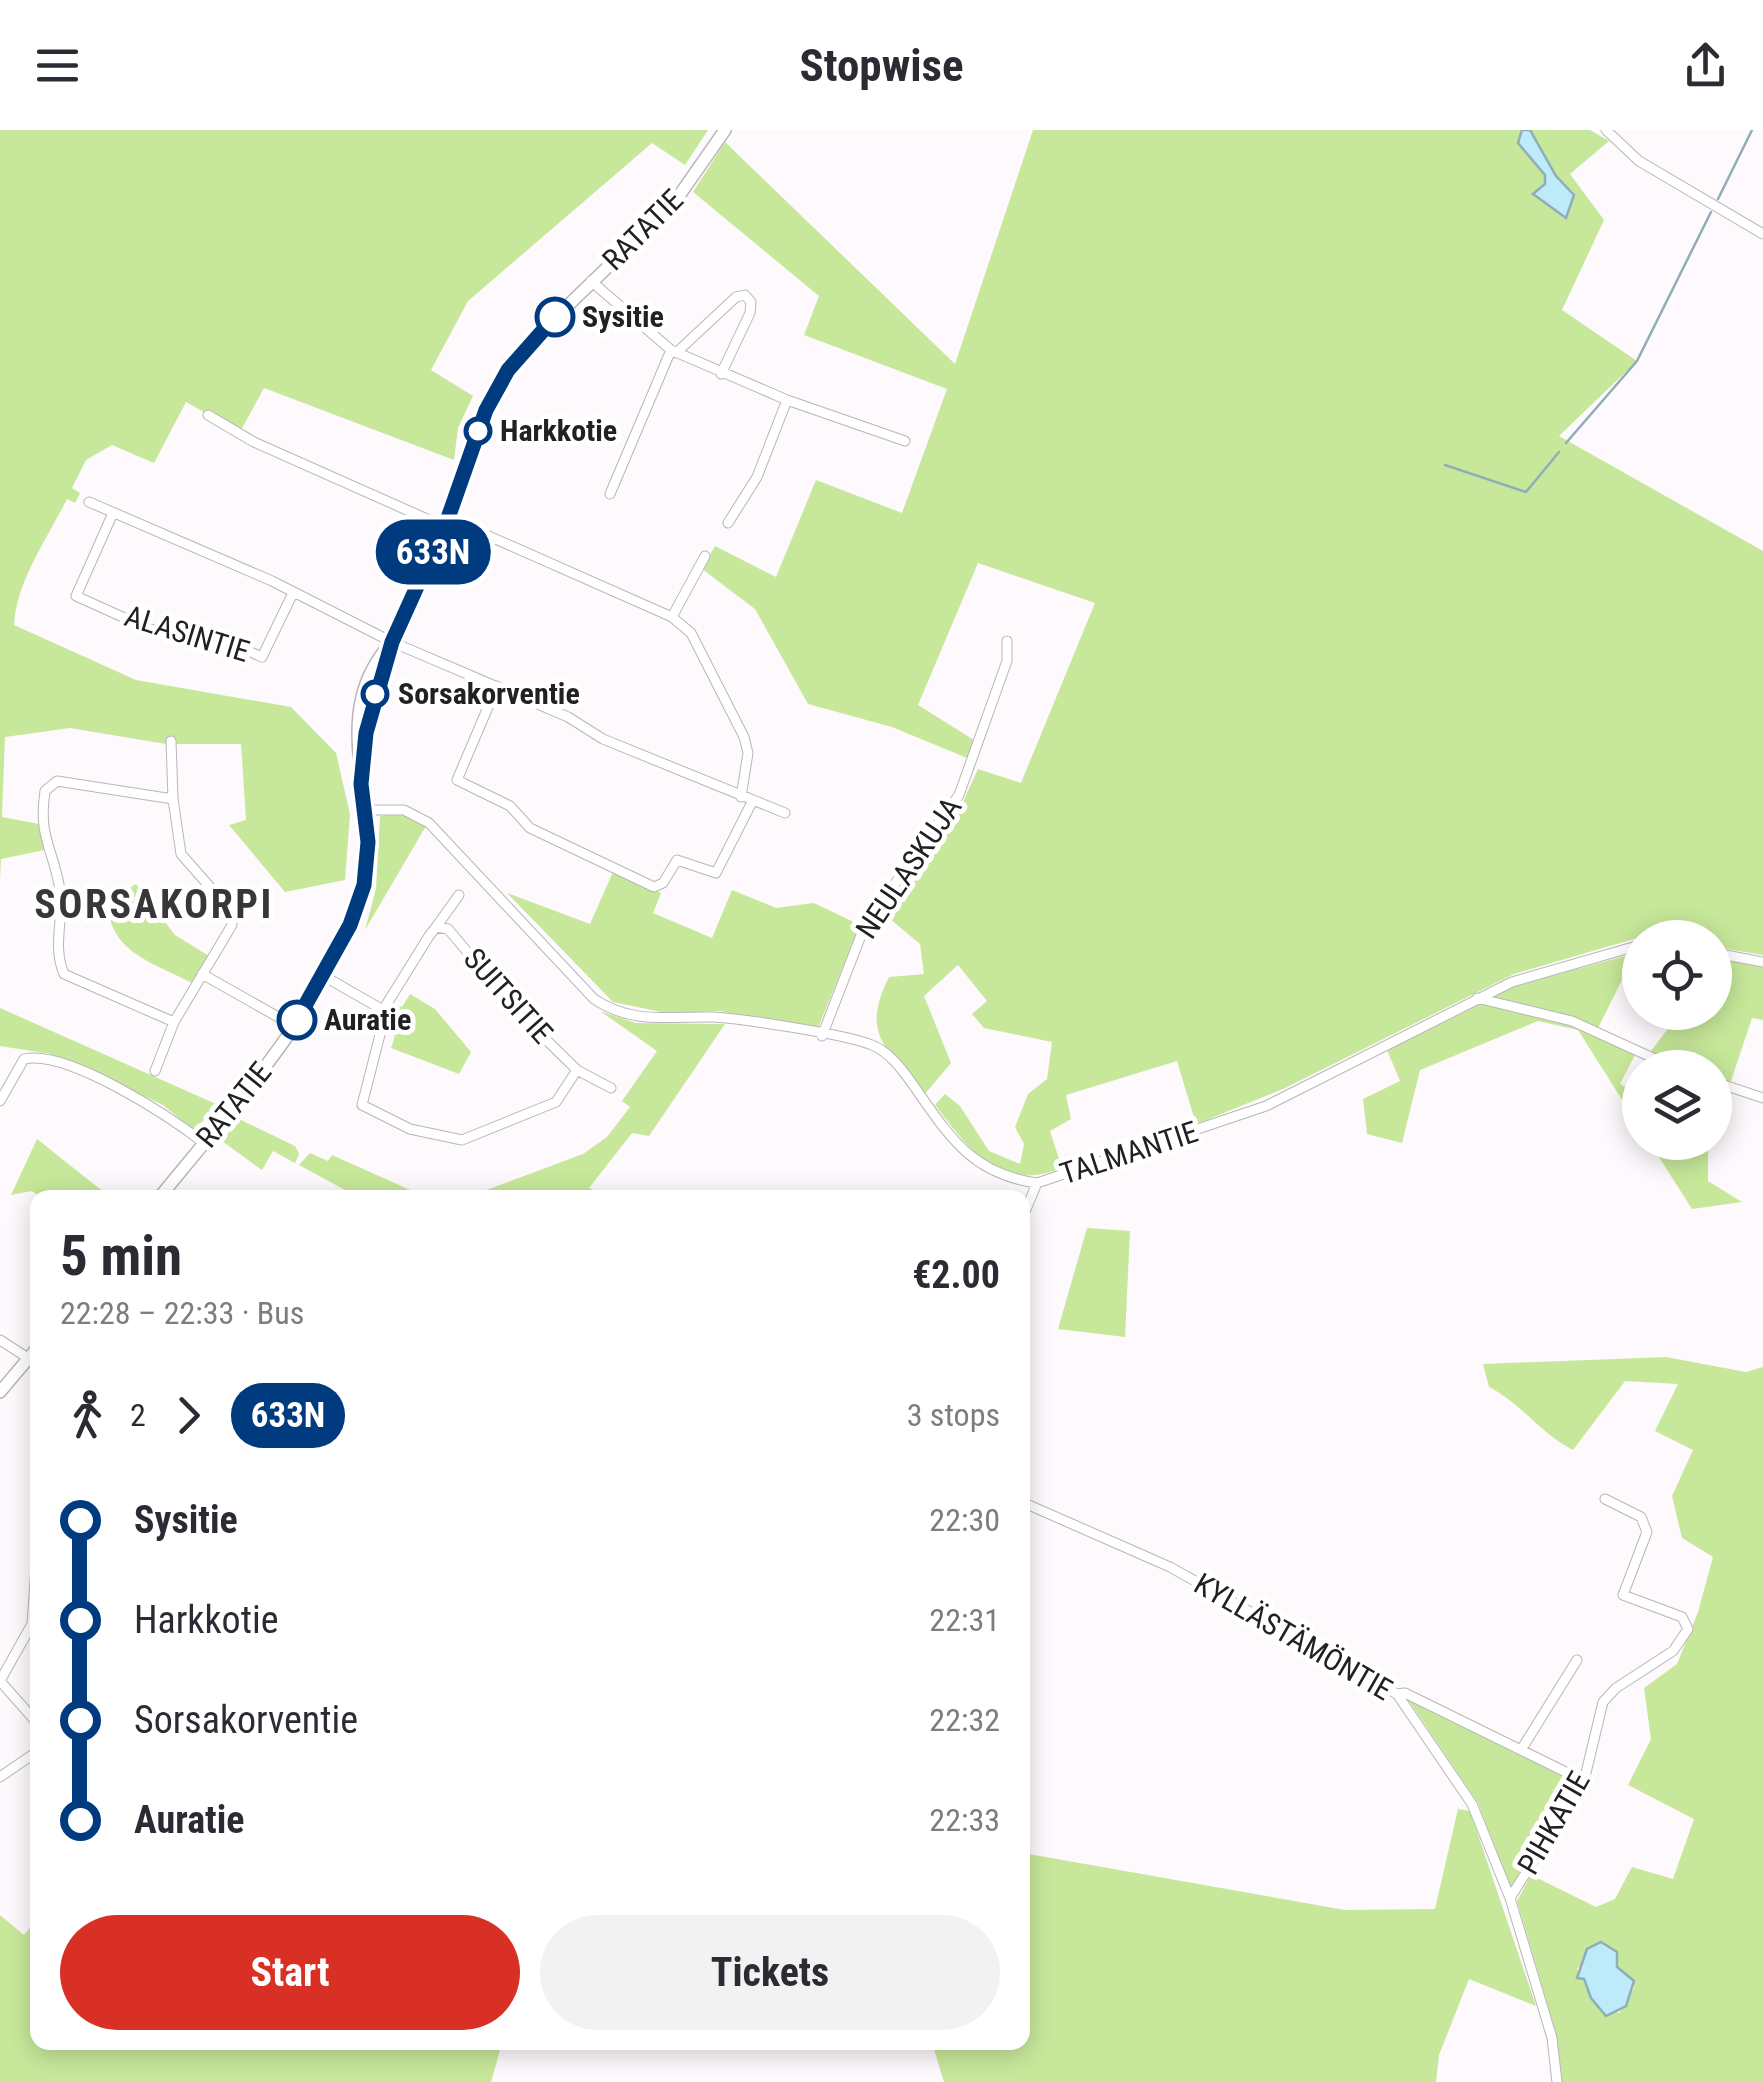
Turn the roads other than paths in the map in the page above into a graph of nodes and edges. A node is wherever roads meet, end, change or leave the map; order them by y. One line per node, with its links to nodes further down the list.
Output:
1 (725, 130): 4 (street, RATATIE)
2 (1606, 130): 3 (street)
3 (1763, 234)
4 (591, 281): 5 (street); 14 (street, RATATIE)
5 (674, 352): 6 (street); 6 (street); 10 (street)
6 (721, 374): 7 (street)
7 (787, 400): 9 (street); 13 (street)
8 (208, 415): 14 (street)
9 (905, 441)
10 (610, 494)
11 (89, 502): 12 (street)
12 (112, 513): 16 (street); 16 (street, ALASINTIE)
13 (728, 522)
14 (446, 523): 17 (street); 19 (street, RATATIE)
15 (704, 556): 17 (street)
16 (292, 595): 19 (street)
17 (672, 618): 22 (street)
18 (1007, 641): 38 (street, NEULASKUJA)
19 (392, 642): 20 (street); 25 (street, RATATIE)
20 (496, 686): 22 (street); 24 (street)
21 (171, 741): 23 (street)
22 (741, 797): 24 (street)
23 (174, 799): 32 (street); 36 (street)
24 (752, 802): 26 (street)
25 (365, 810): 33 (street, RATATIE); 38 (street, TALMANTIE)
26 (785, 814)
27 (459, 895): 28 (street)
28 (436, 927): 35 (street, SUITSITIE); 40 (street, SUITSITIE)
29 (1622, 951): 34 (street, TALMANTIE)
30 (1732, 957): 31 (street)
31 (1763, 962)
32 (202, 974): 36 (street); 37 (street)
33 (322, 975): 35 (street); 37 (street, RATATIE)
34 (1477, 998): 39 (street); 47 (street, TALMANTIE)
35 (382, 1010): 40 (street)
36 (174, 1022): 41 (street)
37 (294, 1026): 46 (street, RATATIE)
38 (822, 1036): 47 (street, TALMANTIE)
39 (1636, 1050)
40 (576, 1070): 42 (street, SUITSITIE)
41 (155, 1071)
42 (611, 1088)
43 (1732, 1088): 44 (street)
44 (1763, 1098)
45 (0, 1101): 46 (street)
46 (204, 1143): 48 (street, RATATIE)
47 (1037, 1184): 49 (street)
48 (166, 1190)
49 (1030, 1200)
50 (0, 1340): 51 (street)
51 (28, 1358): 52 (street)
52 (0, 1392)
53 (1605, 1499): 63 (street, PIHKATIE)
54 (1030, 1506): 58 (street, KYLLÄSTÄMÖNTIE)
55 (30, 1628): 57 (street)
56 (1577, 1660): 60 (street)
57 (0, 1681): 59 (street)
58 (1397, 1694): 60 (street); 64 (street, KYLLÄSTÄMÖNTIE)
59 (30, 1715)
60 (1521, 1750): 63 (street)
61 (30, 1756): 62 (street)
62 (0, 1778)
63 (1584, 1781): 64 (street, PIHKATIE)
64 (1510, 1898): 65 (street, KYLLÄSTÄMÖNTIE)
65 (1557, 2082)

